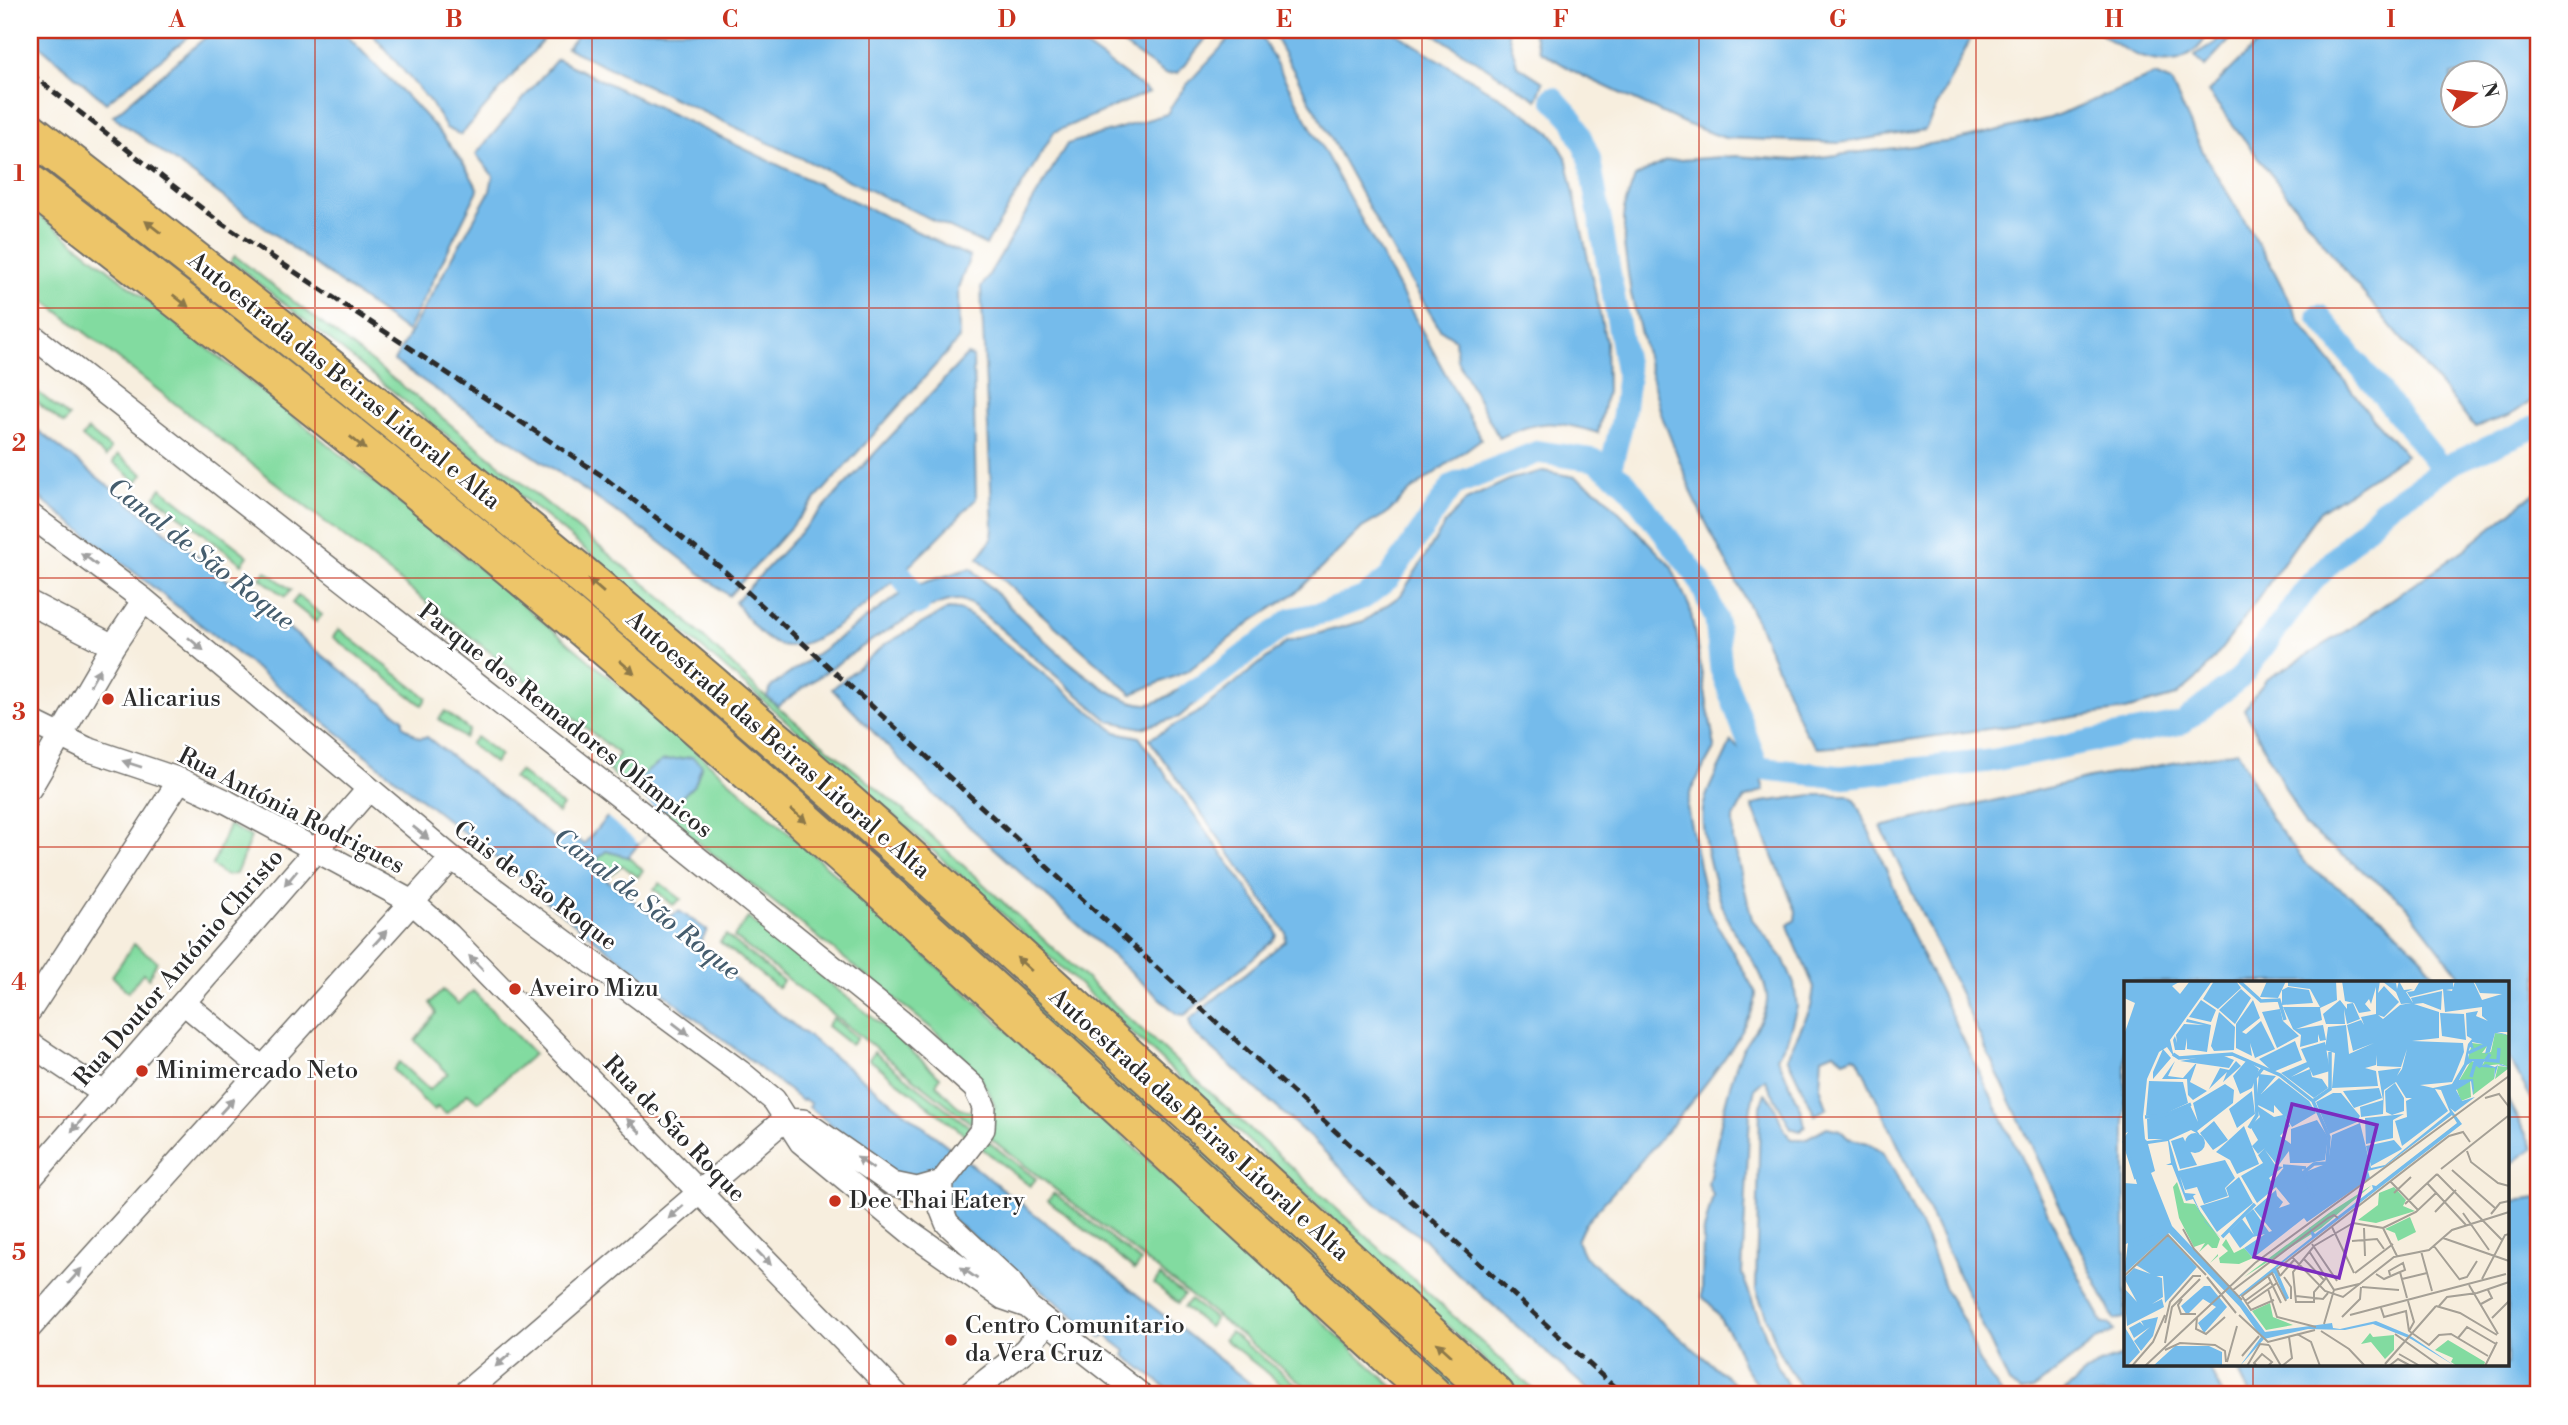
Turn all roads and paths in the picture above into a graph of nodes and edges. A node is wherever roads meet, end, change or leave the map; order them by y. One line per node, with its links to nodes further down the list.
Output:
1 (30, 132): 33 (highway, Autoestrada das Beiras Litoral e Alta, one-way to 1)
2 (30, 184): 32 (highway, Autoestrada das Beiras Litoral e Alta, one-way to 32)
3 (30, 334): 23 (street, Parque dos Remadores Olímpicos)
4 (30, 514): 5 (street, Cais de São Roque, one-way to 4)
5 (144, 600): 7 (street); 12 (street, Cais de São Roque, one-way to 12)
6 (30, 603): 7 (street)
7 (113, 646): 9 (street, one-way to 7)
8 (30, 721): 9 (street, Rua Antónia Rodrigues)
9 (62, 737): 10 (street, Rua Antónia Rodrigues, one-way to 9); 11 (street)
10 (180, 780): 13 (street, Rua Antónia Rodrigues); 17 (street)
11 (30, 788)
12 (368, 790): 13 (street, Rua Doutor António Christo); 14 (street, Cais de São Roque, one-way to 14)
13 (317, 848): 15 (street, Rua Antónia Rodrigues); 16 (street, Rua Doutor António Christo, one-way to 16)
14 (452, 858): 15 (street); 21 (street, Cais de São Roque, one-way to 21)
15 (412, 902): 19 (street, one-way to 15); 24 (street, Rua de São Roque, one-way to 15)
16 (184, 1003): 19 (street); 20 (street, Rua Doutor António Christo)
17 (30, 1010)
18 (30, 1044): 20 (street)
19 (262, 1068): 27 (street, one-way to 19)
20 (105, 1094): 22 (street, Rua Doutor António Christo, one-way to 22)
21 (784, 1120): 23 (street, one-way to 21); 24 (street); 25 (street, Cais de São Roque, one-way to 21)
22 (30, 1179)
23 (942, 1182): 25 (street)
24 (699, 1193): 28 (street, one-way to 28); 29 (street, Rua de São Roque, one-way to 29)
25 (1027, 1306): 26 (street, Cais de São Roque)
26 (1047, 1322): 30 (street); 31 (street, Cais de São Roque)
27 (30, 1327)
28 (463, 1395)
29 (897, 1395)
30 (969, 1395)
31 (1141, 1395)
32 (1432, 1395)
33 (1494, 1395)

